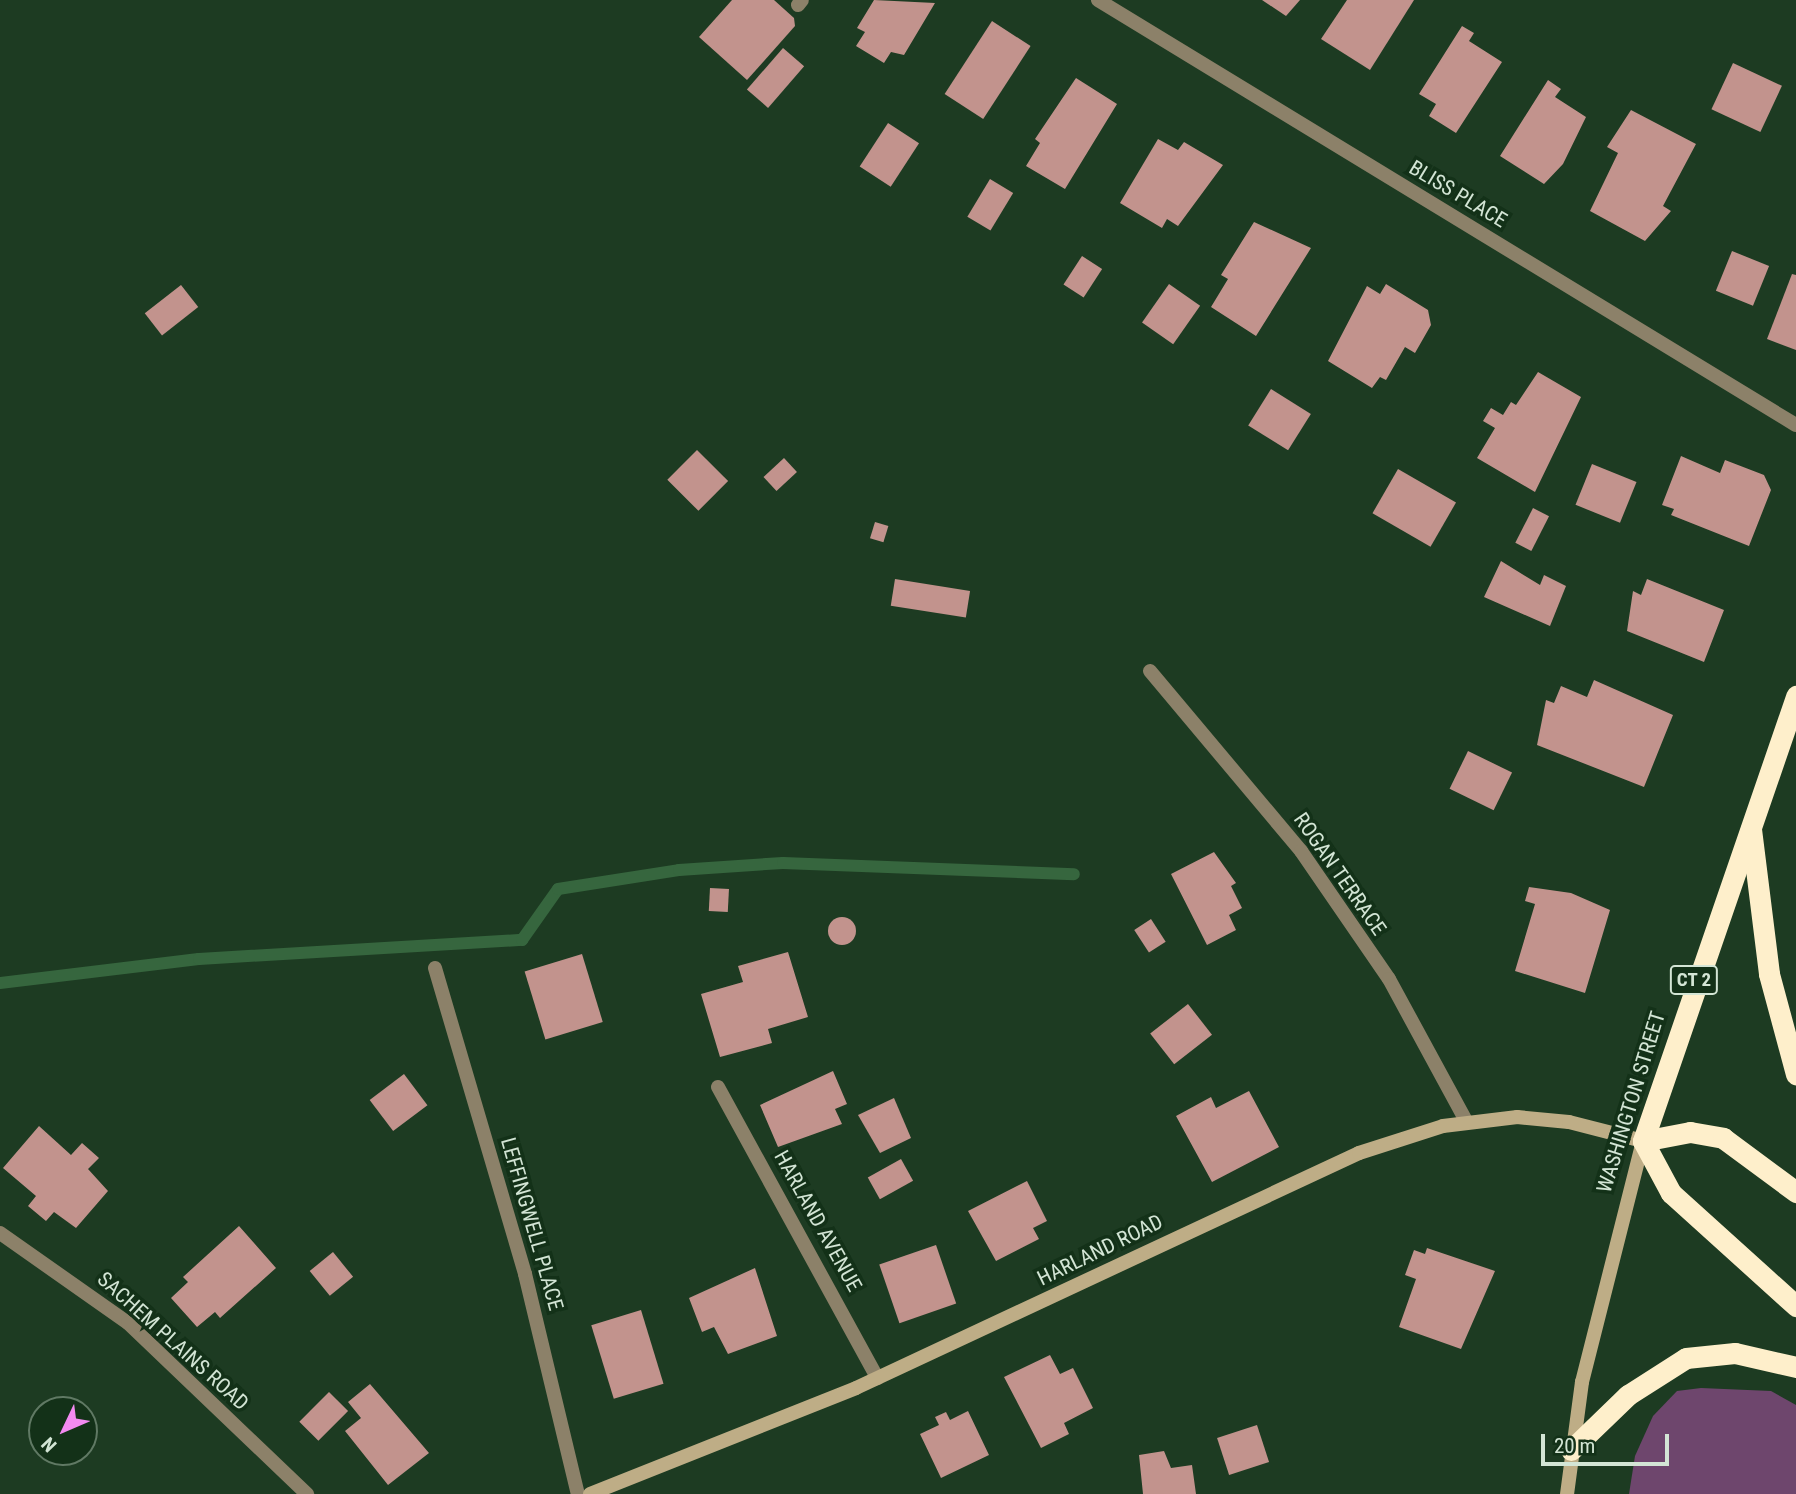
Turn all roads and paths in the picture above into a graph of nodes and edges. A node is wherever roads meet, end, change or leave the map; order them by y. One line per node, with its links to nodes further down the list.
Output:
1 (1098, 0): 2 (street, BLISS PLACE)
2 (1796, 425)
3 (1150, 671): 9 (street, ROGAN TERRACE)
4 (1796, 696): 5 (highway, WASHINGTON STREET / CT 2)
5 (1750, 820): 7 (highway, CT 2); 10 (highway, WASHINGTON STREET / CT 2)
6 (435, 968): 18 (street, LEFFINGWELL PLACE)
7 (1796, 1074)
8 (718, 1087): 15 (street, HARLAND AVENUE)
9 (1466, 1121): 10 (main road, HARLAND ROAD); 15 (main road, HARLAND ROAD)
10 (1643, 1141): 11 (highway); 13 (highway); 16 (main road, WASHINGTON STREET)
11 (1796, 1192)
12 (0, 1233): 17 (street, SACHEM PLAINS ROAD)
13 (1796, 1306)
14 (1796, 1367): 16 (highway)
15 (877, 1378): 19 (main road, HARLAND ROAD)
16 (1571, 1450): 20 (main road, WASHINGTON STREET)
17 (307, 1494)
18 (578, 1494)
19 (590, 1494)
20 (1567, 1494)

